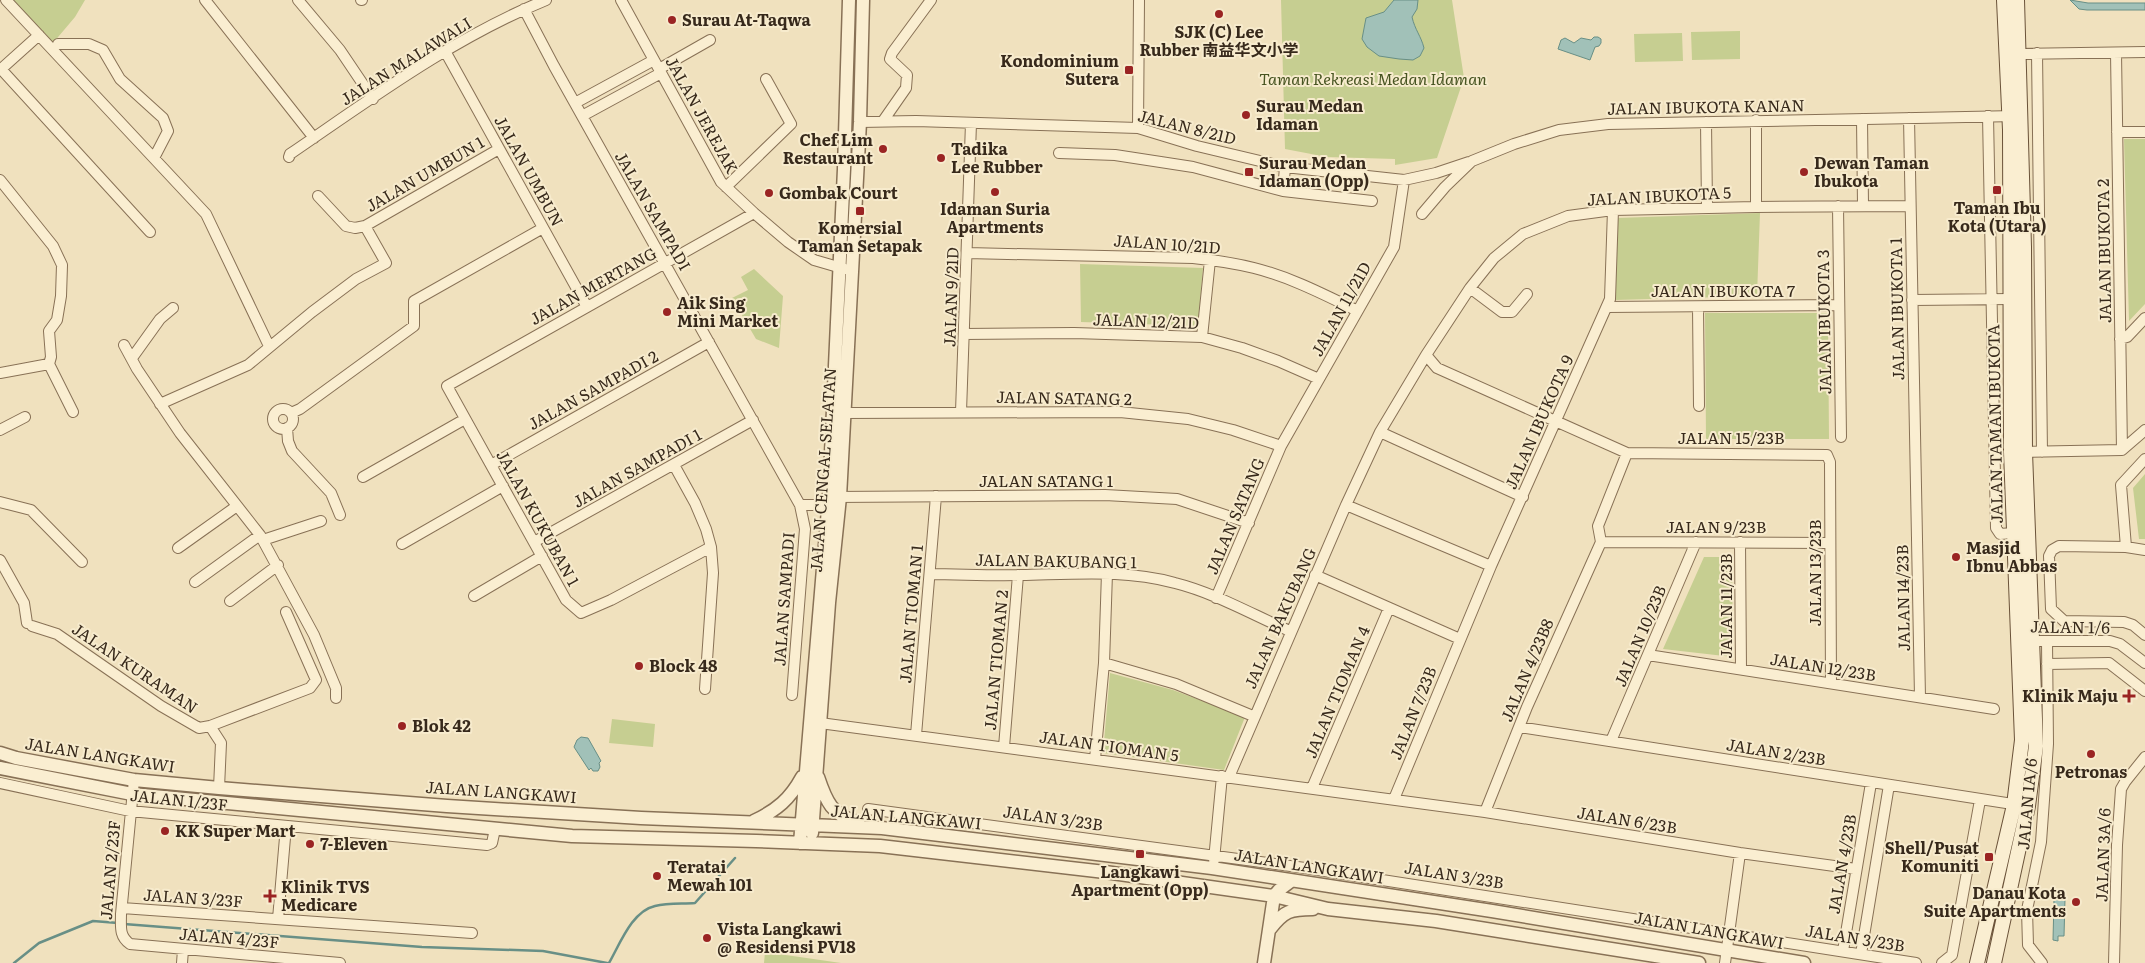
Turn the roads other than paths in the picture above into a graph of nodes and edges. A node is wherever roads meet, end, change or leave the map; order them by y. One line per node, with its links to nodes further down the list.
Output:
1 (6, 0): 13 (street)
2 (205, 0): 39 (street)
3 (298, 0): 24 (street)
4 (546, 0): 12 (street, JALAN MALAWALI)
5 (621, 0): 21 (street, JALAN JEREJAK)
6 (849, 0): 68 (street, JALAN CENGAL SELATAN)
7 (863, 0): 32 (street, JALAN CENGAL SELATAN)
8 (931, 0): 33 (street)
9 (1139, 0): 36 (street)
10 (2004, 0): 20 (main road, JALAN TAMAN IBUKOTA)
11 (2017, 0): 20 (main road, JALAN TAMAN IBUKOTA)
12 (524, 9): 16 (street, JALAN MALAWALI); 25 (street, JALAN SAMPADI)
13 (39, 35): 22 (street); 43 (street)
14 (710, 40): 21 (street)
15 (58, 44): 43 (street)
16 (445, 50): 24 (street, JALAN MALAWALI); 40 (street, JALAN UMBUN)
17 (2145, 52): 19 (street)
18 (2037, 53): 19 (street); 20 (street); 63 (street)
19 (2116, 53): 37 (street, JALAN IBUKOTA 2)
20 (2012, 54): 28 (main road, JALAN TAMAN IBUKOTA)
21 (658, 67): 25 (street); 26 (street); 48 (street, JALAN JEREJAK)
22 (0, 70): 62 (street)
23 (766, 79): 48 (street)
24 (372, 99): 39 (street, JALAN MALAWALI)
25 (575, 103): 26 (street, JALAN SAMPADI)
26 (582, 116): 67 (street, JALAN SAMPADI)
27 (1988, 116): 28 (street, JALAN IBUKOTA KANAN); 29 (street, JALAN IBUKOTA KANAN); 72 (street)
28 (2014, 116): 64 (main road, JALAN TAMAN IBUKOTA); 73 (main road, JALAN TAMAN IBUKOTA)
29 (1909, 118): 30 (street, JALAN IBUKOTA KANAN); 55 (street, JALAN IBUKOTA 1)
30 (1862, 119): 31 (street, JALAN IBUKOTA KANAN); 52 (street)
31 (1756, 120): 34 (street, JALAN IBUKOTA KANAN); 53 (street)
32 (860, 122): 33 (street, JALAN 8/21D); 69 (street, JALAN CENGAL SELATAN)
33 (883, 122): 35 (street, JALAN 8/21D)
34 (1706, 122): 44 (street, JALAN IBUKOTA KANAN); 56 (street)
35 (972, 123): 36 (street, JALAN 8/21D); 65 (street, JALAN 9/21D)
36 (1138, 128): 45 (street, JALAN 8/21D)
37 (2117, 132): 38 (street); 84 (street, JALAN IBUKOTA 2)
38 (2145, 132)
39 (314, 138): 42 (street, JALAN MALAWALI)
40 (499, 149): 60 (street, JALAN UMBUN 1); 61 (street, JALAN UMBUN)
41 (1058, 153): 49 (street)
42 (289, 157)
43 (154, 158): 87 (street)
44 (1472, 161): 47 (street, JALAN 8/21D); 59 (street, JALAN IBUKOTA KANAN)
45 (1287, 167): 47 (street, JALAN 8/21D); 49 (street)
46 (0, 180): 90 (street)
47 (1404, 180): 80 (street, JALAN 11/21D)
48 (726, 187): 58 (street, JALAN JEREJAK)
49 (1285, 192): 51 (street)
50 (318, 196): 60 (street)
51 (1372, 201)
52 (1863, 205): 54 (street, JALAN IBUKOTA 5); 55 (street, JALAN IBUKOTA 5)
53 (1756, 206): 54 (street, JALAN IBUKOTA 5); 56 (street, JALAN IBUKOTA 5)
54 (1838, 206): 75 (street, JALAN IBUKOTA 3)
55 (1910, 206): 74 (street, JALAN IBUKOTA 1)
56 (1706, 208): 57 (street, JALAN IBUKOTA 5)
57 (1612, 210): 70 (street, JALAN IBUKOTA 5); 77 (street, JALAN IBUKOTA 9)
58 (754, 213): 67 (street, JALAN MERTANG); 68 (street, JALAN JEREJAK)
59 (1422, 214)
60 (365, 226): 87 (street)
61 (543, 228): 76 (street, JALAN UMBUN); 98 (street)
62 (150, 232)
63 (2040, 246): 64 (street); 112 (street)
64 (2024, 248): 111 (main road, JALAN TAMAN IBUKOTA)
65 (968, 253): 66 (street, JALAN 10/21D); 82 (street, JALAN 9/21D)
66 (1210, 260): 80 (street, JALAN 10/21D); 83 (street)
67 (665, 263): 76 (street, JALAN MERTANG); 85 (street, JALAN SAMPADI)
68 (840, 268): 69 (street, JALAN JEREJAK); 124 (street, JALAN CENGAL SELATAN)
69 (853, 270): 99 (street, JALAN CENGAL SELATAN)
70 (1470, 288): 71 (street); 88 (street, JALAN IBUKOTA 5)
71 (1527, 294)
72 (1992, 299): 73 (street); 74 (street); 132 (street)
73 (2011, 299): 111 (main road, JALAN TAMAN IBUKOTA)
74 (1912, 300): 123 (street, JALAN IBUKOTA 1)
75 (1839, 305): 78 (street, JALAN IBUKOTA 7); 108 (street, JALAN IBUKOTA 3)
76 (587, 307): 93 (street, JALAN MERTANG)
77 (1606, 307): 78 (street, JALAN IBUKOTA 7); 103 (street, JALAN IBUKOTA 9)
78 (1698, 307): 95 (street)
79 (173, 308): 89 (street)
80 (1356, 310): 92 (street, JALAN 11/21D)
81 (2145, 318): 84 (street)
82 (964, 334): 83 (street, JALAN 12/21D); 97 (street, JALAN 9/21D)
83 (1202, 337): 92 (street, JALAN 12/21D)
84 (2120, 339): 110 (street, JALAN IBUKOTA 2)
85 (710, 342): 102 (street, JALAN SAMPADI); 116 (street, JALAN SAMPADI 2)
86 (124, 345): 89 (street)
87 (269, 346): 94 (street)
88 (1426, 355): 103 (street); 107 (street, JALAN IBUKOTA 5)
89 (132, 358): 94 (street)
90 (49, 364): 91 (street); 96 (street)
91 (0, 373)
92 (1319, 379): 109 (street, JALAN 11/21D)
93 (447, 386): 101 (street, JALAN KUKUBAN 1)
94 (160, 404): 128 (street)
95 (1699, 406)
96 (73, 412)
97 (961, 412): 99 (street, JALAN SATANG 2); 109 (street, JALAN SATANG 2)
98 (291, 413): 104 (street); 104 (street)
99 (843, 413): 124 (street, JALAN CENGAL SELATAN)
100 (25, 417): 105 (street)
101 (465, 418): 116 (street, JALAN KUKUBAN 1); 119 (street)
102 (753, 420): 117 (street, JALAN SAMPADI 1); 127 (street, JALAN SAMPADI)
103 (1556, 422): 113 (street); 122 (street, JALAN IBUKOTA 9)
104 (287, 428): 129 (street)
105 (0, 430)
106 (2145, 430): 110 (street)
107 (1380, 432): 118 (street, JALAN IBUKOTA 5); 122 (street)
108 (1841, 437)
109 (1281, 446): 131 (street, JALAN SATANG)
110 (2122, 450): 112 (street)
111 (2018, 452): 112 (street); 132 (main road, JALAN TAMAN IBUKOTA); 163 (main road, JALAN TAMAN IBUKOTA)
112 (2042, 452)
113 (1627, 453): 115 (street, JALAN 15/23B); 135 (street)
114 (2145, 458): 141 (street)
115 (1830, 462): 138 (street, JALAN 13/23B)
116 (491, 465): 120 (street, JALAN KUKUBAN 1)
117 (674, 465): 134 (street, JALAN SAMPADI 1); 140 (street)
118 (1360, 471): 126 (street, JALAN BAKUBANG)
119 (363, 477)
120 (503, 486): 134 (street, JALAN KUKUBAN 1); 139 (street)
121 (936, 496): 124 (street, JALAN SATANG 1); 131 (street, JALAN SATANG 1); 150 (street, JALAN TIOMAN 1)
122 (1522, 497): 148 (street, JALAN IBUKOTA 9)
123 (1916, 499): 175 (street, JALAN 14/23B)
124 (832, 500): 127 (street); 179 (street, JALAN CENGAL SELATAN); 189 (street, JALAN CENGAL SELATAN)
125 (0, 502): 146 (street)
126 (1346, 504): 148 (street); 151 (street, JALAN BAKUBANG)
127 (800, 505): 174 (street, JALAN SAMPADI)
128 (237, 506): 133 (street); 142 (street)
129 (340, 515)
130 (321, 522): 133 (street)
131 (1249, 523): 155 (street, JALAN SATANG)
132 (2014, 533): 163 (main road, JALAN TAMAN IBUKOTA)
133 (262, 538): 147 (street); 153 (street)
134 (534, 542): 144 (street, JALAN KUKUBAN 1)
135 (1601, 542): 136 (street, JALAN 9/23B); 181 (street, JALAN 4/23B8)
136 (1696, 542): 137 (street, JALAN 9/23B); 166 (street, JALAN 10/23B)
137 (1740, 542): 138 (street, JALAN 9/23B); 170 (street, JALAN 11/23B)
138 (1830, 542): 171 (street, JALAN 13/23B)
139 (402, 544)
140 (711, 547): 144 (street, JALAN KUKUBAN 1); 172 (street)
141 (2126, 547): 143 (street); 161 (street)
142 (178, 548)
143 (2145, 550)
144 (542, 556): 154 (street)
145 (0, 560): 180 (street, JALAN KURAMAN)
146 (82, 562)
147 (278, 565): 156 (street); 160 (street)
148 (1491, 566): 162 (street, JALAN IBUKOTA 9)
149 (1107, 573): 152 (street, JALAN BAKUBANG 1); 155 (street, JALAN BAKUBANG 1); 167 (street)
150 (930, 574): 152 (street, JALAN BAKUBANG 1); 182 (street, JALAN TIOMAN 1)
151 (1316, 574): 157 (street); 159 (street, JALAN BAKUBANG)
152 (1018, 575): 184 (street, JALAN TIOMAN 2)
153 (195, 582)
154 (474, 596)
155 (1216, 598): 159 (street, JALAN BAKUBANG 1)
156 (230, 601)
157 (1389, 608): 162 (street); 196 (street, JALAN TIOMAN 4)
158 (286, 612): 165 (street, JALAN KURAMAN)
159 (1290, 631): 178 (street, JALAN BAKUBANG)
160 (314, 635): 165 (street); 176 (street)
161 (2145, 635)
162 (1460, 639): 198 (street, JALAN 7/23B)
163 (2024, 641): 164 (street, JALAN 1/6); 200 (main road, JALAN TAMAN IBUKOTA)
164 (2047, 641): 168 (street, JALAN 1A/6); 169 (street, JALAN 1/6)
165 (300, 642): 180 (street, JALAN KURAMAN)
166 (1648, 655): 170 (street, JALAN 12/23B); 183 (street, JALAN 10/23B)
167 (1104, 663): 178 (street); 187 (street)
168 (2047, 664): 173 (street); 241 (street, JALAN 1A/6)
169 (2145, 664)
170 (1741, 669): 171 (street, JALAN 12/23B)
171 (1831, 683): 175 (street, JALAN 12/23B)
172 (705, 689)
173 (2145, 691)
174 (792, 695)
175 (1920, 697): 177 (street, JALAN 12/23B)
176 (336, 698)
177 (1994, 709)
178 (1253, 716): 190 (street, JALAN BAKUBANG)
179 (820, 723): 182 (street, JALAN TIOMAN 5); 189 (street, JALAN CENGAL SELATAN)
180 (210, 726): 195 (street)
181 (1519, 727): 183 (street, JALAN 2/23B); 203 (street, JALAN 4/23B8)
182 (916, 735): 184 (street, JALAN TIOMAN 5)
183 (1611, 741): 192 (street, JALAN 2/23B)
184 (1004, 747): 187 (street, JALAN TIOMAN 5)
185 (0, 753): 191 (street, JALAN LANGKAWI)
186 (2145, 758): 242 (street, JALAN 3A/6)
187 (1095, 759): 190 (street, JALAN TIOMAN 5)
188 (0, 768): 197 (street, JALAN LANGKAWI)
189 (811, 772): 205 (street); 206 (street, JALAN CENGAL SELATAN); 208 (street)
190 (1226, 776): 196 (street, JALAN TIOMAN 5); 213 (street, JALAN BAKUBANG)
191 (134, 780): 195 (street, JALAN LANGKAWI); 197 (street, JALAN 2/23F)
192 (1871, 782): 194 (street, JALAN 2/23B); 215 (street, JALAN 4/23B)
193 (0, 783): 202 (street, JALAN 1/23F)
194 (1889, 785): 199 (street, JALAN 2/23B); 229 (street, JALAN 4/23B)
195 (219, 788): 205 (street, JALAN LANGKAWI)
196 (1312, 788): 198 (street, JALAN TIOMAN 5)
197 (132, 794): 202 (street, JALAN 2/23F); 204 (street, JALAN LANGKAWI)
198 (1394, 799): 203 (street, JALAN 6/23B)
199 (1980, 800): 200 (street, JALAN 2/23B); 238 (street)
200 (2021, 806): 239 (main road, JALAN TAMAN IBUKOTA); 240 (main road, JALAN TAMAN IBUKOTA)
201 (868, 809): 213 (street, JALAN 3/23B)
202 (130, 811): 207 (street, JALAN 1/23F); 220 (street, JALAN 2/23F)
203 (1485, 812): 212 (street, JALAN 6/23B)
204 (359, 815): 209 (street, JALAN LANGKAWI); 210 (street)
205 (749, 824): 206 (street, JALAN LANGKAWI)
206 (807, 824): 208 (street, JALAN LANGKAWI); 211 (street, JALAN CENGAL SELATAN)
207 (286, 826): 210 (street, JALAN 1/23F); 221 (street)
208 (882, 828): 214 (street, JALAN LANGKAWI)
209 (495, 829): 210 (street, JALAN 1/23F); 211 (street, JALAN LANGKAWI)
210 (357, 833)
211 (806, 843): 218 (street, JALAN LANGKAWI)
212 (1740, 853): 215 (street, JALAN 6/23B); 225 (street)
213 (1215, 855): 214 (street, JALAN BAKUBANG); 225 (street, JALAN 3/23B)
214 (1212, 868): 216 (street, JALAN LANGKAWI)
215 (1856, 868): 228 (street, JALAN 4/23B)
216 (1260, 876): 217 (street, JALAN LANGKAWI); 218 (street)
217 (1291, 881): 218 (street); 226 (street, JALAN LANGKAWI)
218 (1274, 896): 219 (street, JALAN LANGKAWI); 222 (street)
219 (1328, 909): 222 (street); 234 (street, JALAN LANGKAWI)
220 (121, 911): 221 (street, JALAN 3/23F); 223 (street, JALAN 2/23F)
221 (278, 920): 224 (street, JALAN 3/23F)
222 (1269, 931): 233 (street)
223 (120, 933): 227 (street, JALAN 4/23F)
224 (472, 933)
225 (1730, 934): 226 (street); 228 (street, JALAN 3/23B)
226 (1727, 949): 235 (street); 236 (street, JALAN LANGKAWI)
227 (182, 950): 230 (street, JALAN 4/23F); 231 (street)
228 (1843, 951): 229 (street, JALAN 3/23B)
229 (1861, 954): 237 (street, JALAN 3/23B)
230 (264, 960): 232 (street, JALAN 4/23F)
231 (182, 963)
232 (340, 963)
233 (1264, 963)
234 (1700, 963)
235 (1725, 963)
236 (1804, 963)
237 (1916, 963)
238 (1942, 963)
239 (1977, 963)
240 (1994, 963)
241 (2042, 963)
242 (2114, 963)

